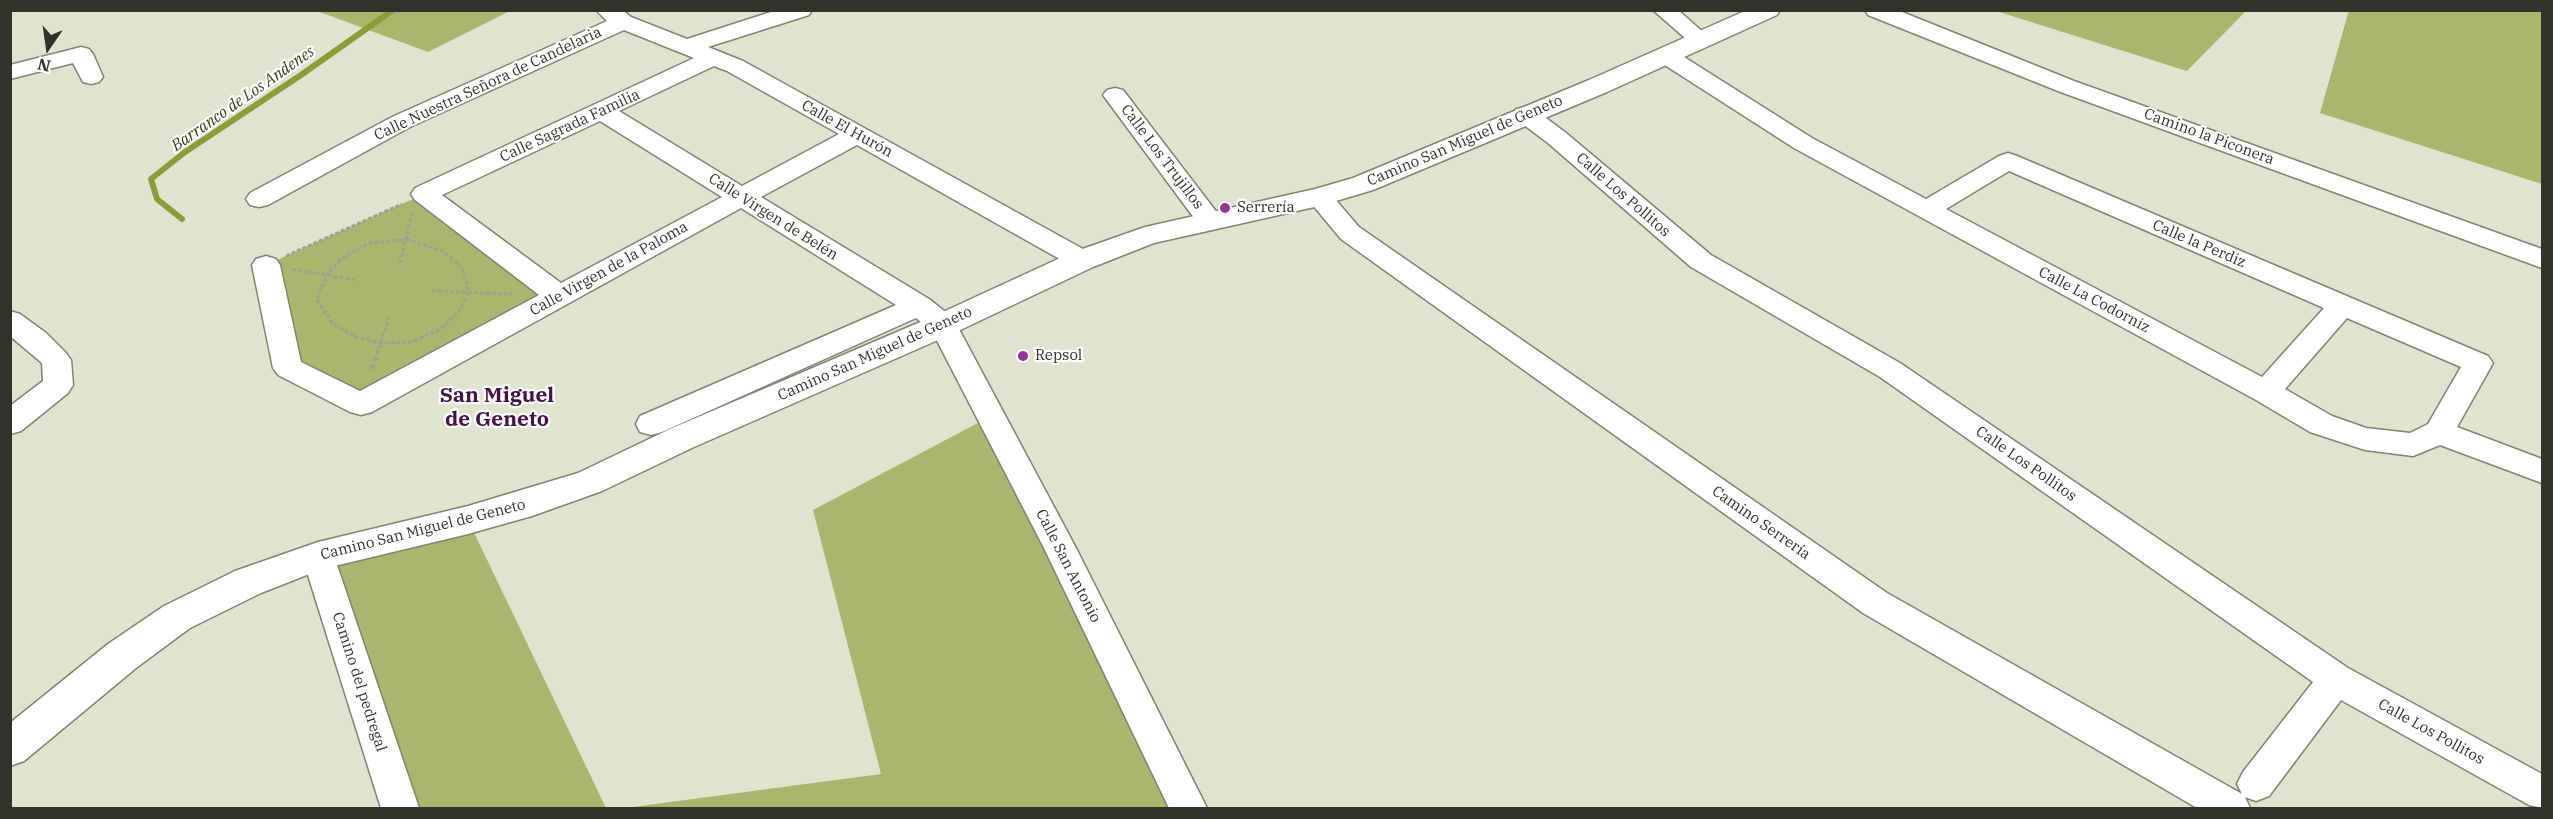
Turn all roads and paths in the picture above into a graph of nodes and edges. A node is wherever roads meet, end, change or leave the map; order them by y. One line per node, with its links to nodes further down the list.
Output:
1 (801, 10): 7 (street)
2 (1664, 10): 6 (street)
3 (1768, 10): 6 (main road, Camino San Miguel de Geneto)
4 (1876, 10): 24 (street, Camino la Piconera)
5 (615, 14): 7 (street, Calle El Hurón); 19 (street, Calle Nuestra Señora de Candelaria)
6 (1701, 40): 8 (main road, Camino San Miguel de Geneto)
7 (688, 46): 9 (street, Calle El Hurón)
8 (1665, 56): 14 (main road, Camino San Miguel de Geneto); 20 (street, Calle La Codorniz)
9 (715, 57): 13 (street, Calle Sagrada Familia); 15 (street, Calle El Hurón)
10 (10, 72): 11 (street)
11 (91, 77)
12 (1115, 95): 21 (street, Calle Los Trujillos)
13 (601, 111): 16 (street, Calle Sagrada Familia); 17 (street, Calle Virgen de Belén)
14 (1525, 114): 18 (main road, Camino San Miguel de Geneto); 45 (street, Calle Los Pollitos)
15 (858, 134): 17 (street, Calle Virgen de la Paloma); 23 (street, Calle El Hurón)
16 (419, 196): 22 (path); 26 (path); 32 (street)
17 (740, 196): 32 (street, Calle Virgen de la Paloma); 34 (street, Calle Virgen de Belén)
18 (1319, 197): 21 (main road, Camino San Miguel de Geneto); 48 (street, Camino Serrería)
19 (259, 199)
20 (1926, 210): 33 (street, Calle la Perdiz); 38 (street, Calle La Codorniz)
21 (1209, 220): 23 (main road, Camino San Miguel de Geneto)
22 (406, 239): 25 (path); 27 (path); 30 (path)
23 (1082, 260): 34 (main road, Camino San Miguel de Geneto)
24 (2542, 260)
25 (400, 263)
26 (266, 265): 27 (path); 39 (street)
27 (327, 274): 28 (path); 37 (path)
28 (356, 280)
29 (432, 291): 30 (path)
30 (469, 292): 31 (path); 37 (path)
31 (514, 294)
32 (559, 296): 39 (street, Calle Virgen de la Paloma)
33 (2341, 306): 38 (street); 42 (street, Calle la Perdiz)
34 (931, 316): 41 (street); 44 (main road, Camino San Miguel de Geneto); 50 (street, Calle San Antonio)
35 (389, 317): 37 (path)
36 (10, 321): 40 (street)
37 (381, 343): 39 (path)
38 (2266, 392): 42 (street, Calle La Codorniz)
39 (361, 404)
40 (10, 423)
41 (651, 424)
42 (2439, 432): 43 (street)
43 (2542, 471)
44 (318, 556): 46 (main road, Camino San Miguel de Geneto); 49 (street, Camino del pedregal)
45 (2336, 679): 47 (street, Calle Los Pollitos); 48 (street)
46 (10, 748)
47 (2542, 793)
48 (2243, 796)
49 (400, 808)
50 (1188, 808)

